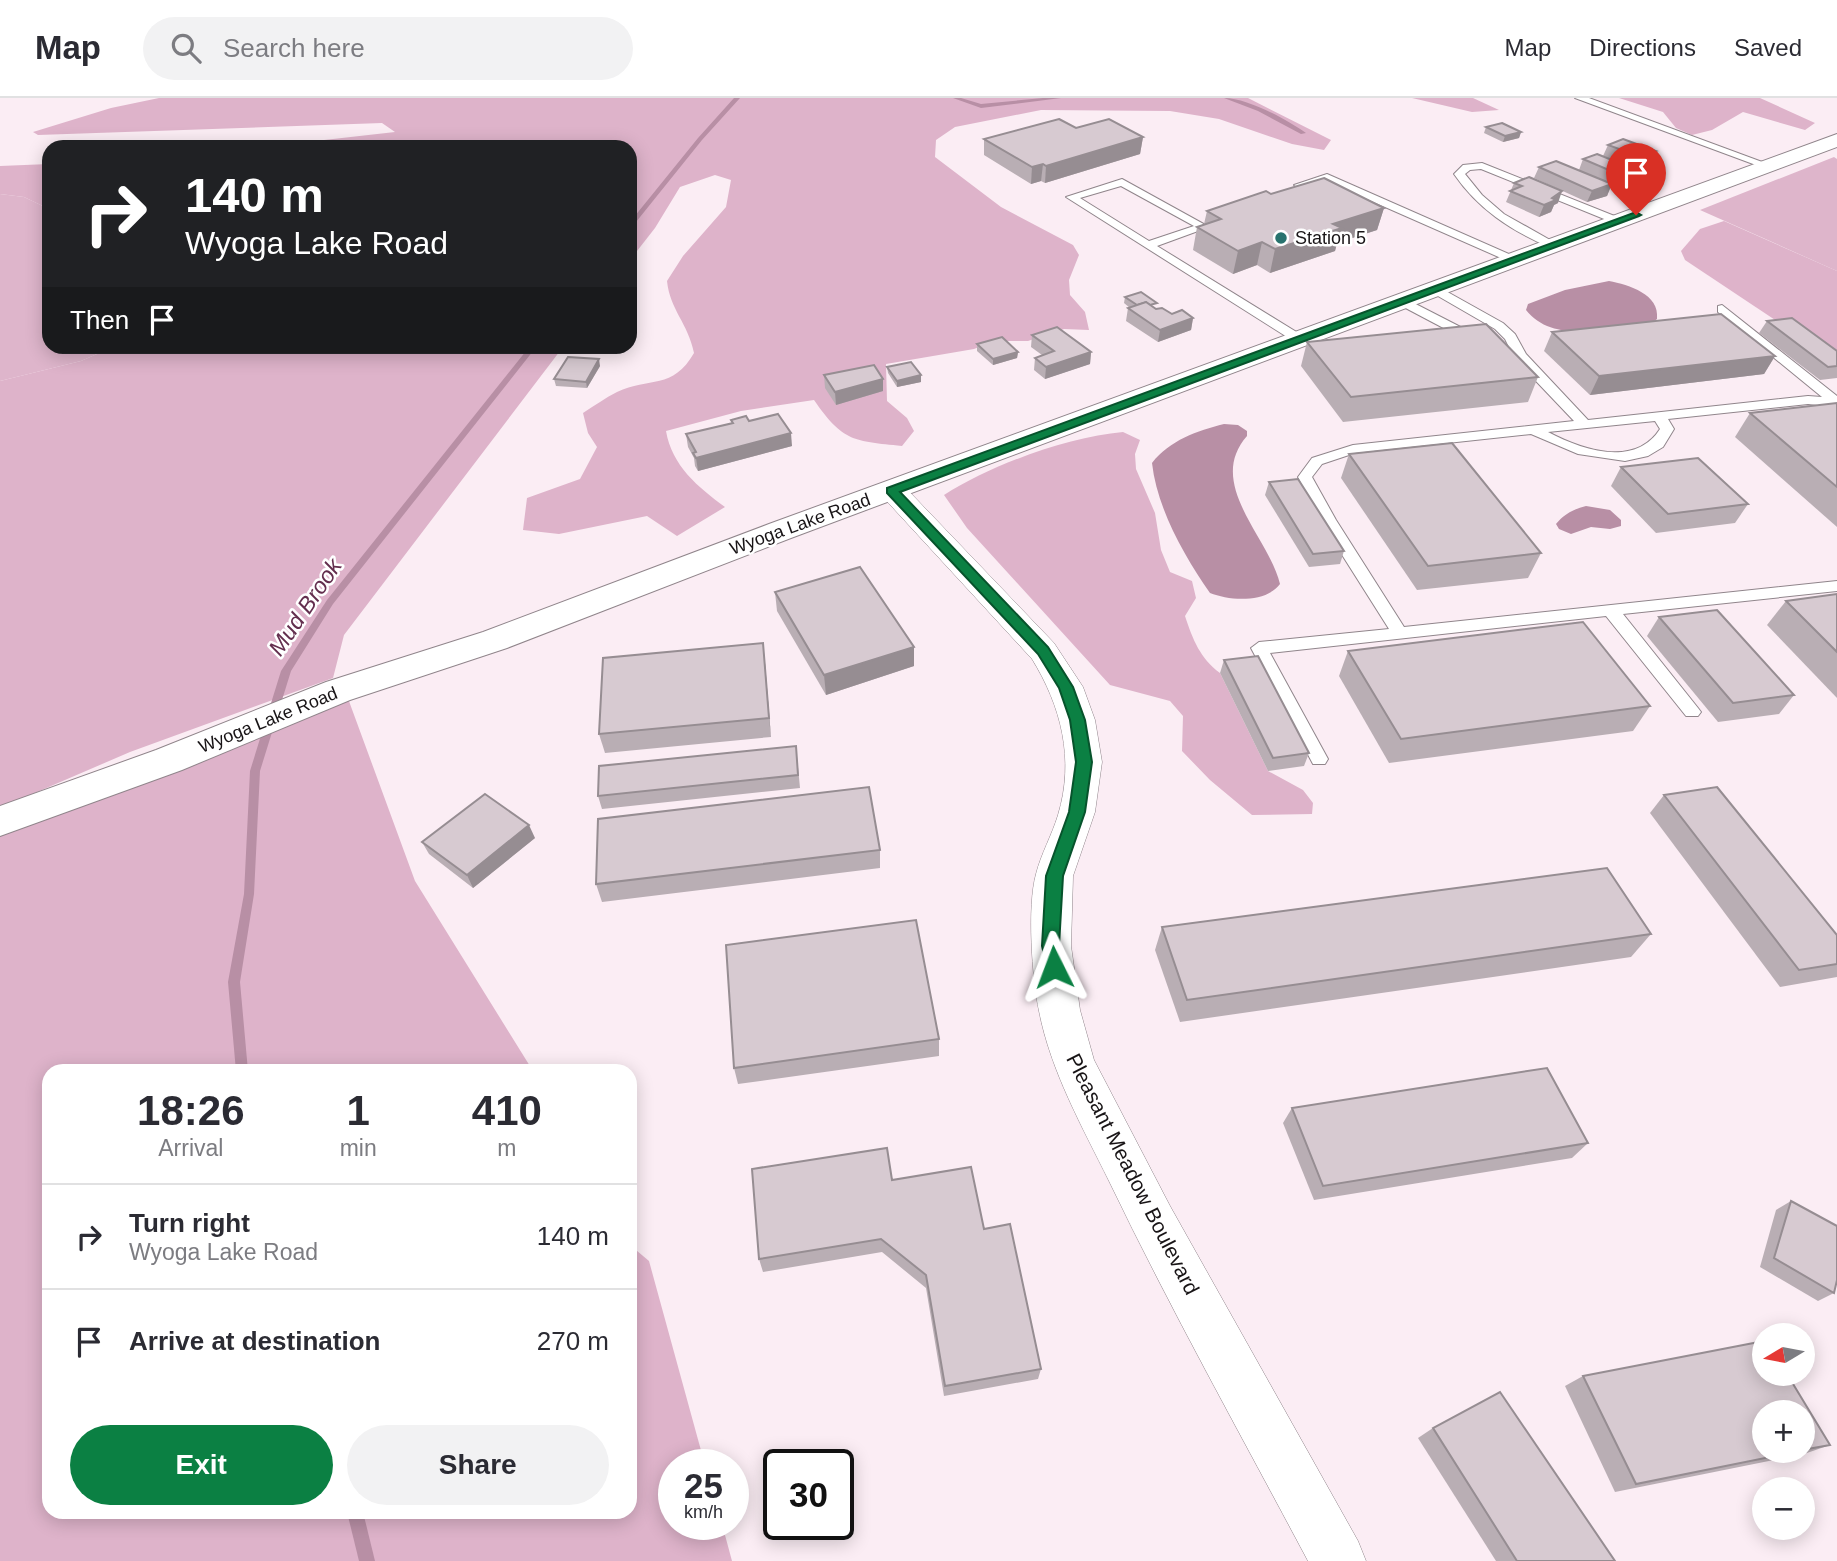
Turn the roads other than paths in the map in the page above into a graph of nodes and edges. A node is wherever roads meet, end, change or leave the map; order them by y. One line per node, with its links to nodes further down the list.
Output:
1 (1580, 98): 3 (lane)
2 (1837, 140): 3 (street, Wyoga Lake Road)
3 (1768, 166): 5 (street, Wyoga Lake Road)
4 (1282, 191): 8 (lane)
5 (1618, 221): 7 (street, Wyoga Lake Road); 7 (lane)
6 (1147, 244): 6 (lane); 12 (lane)
7 (1553, 245): 8 (street, Wyoga Lake Road)
8 (1514, 260): 9 (street, Wyoga Lake Road)
9 (1435, 289): 10 (street, Wyoga Lake Road); 16 (lane)
10 (1402, 301): 12 (street, Wyoga Lake Road); 13 (lane)
11 (1722, 309): 14 (lane)
12 (1299, 339): 18 (street, Wyoga Lake Road)
13 (1483, 344)
14 (1837, 403): 15 (lane)
15 (1659, 415): 16 (lane); 17 (lane)
16 (1584, 423): 17 (lane)
17 (1531, 428): 23 (lane)
18 (892, 491): 26 (street, Wyoga Lake Road); 27 (street, Pleasant Meadow Boulevard)
19 (1837, 586): 20 (lane)
20 (1701, 601): 21 (lane); 22 (lane)
21 (1611, 611): 23 (lane); 24 (lane)
22 (1719, 621)
23 (1400, 634): 25 (lane)
24 (1692, 712)
25 (1319, 759)
26 (0, 821)
27 (1338, 1561)

